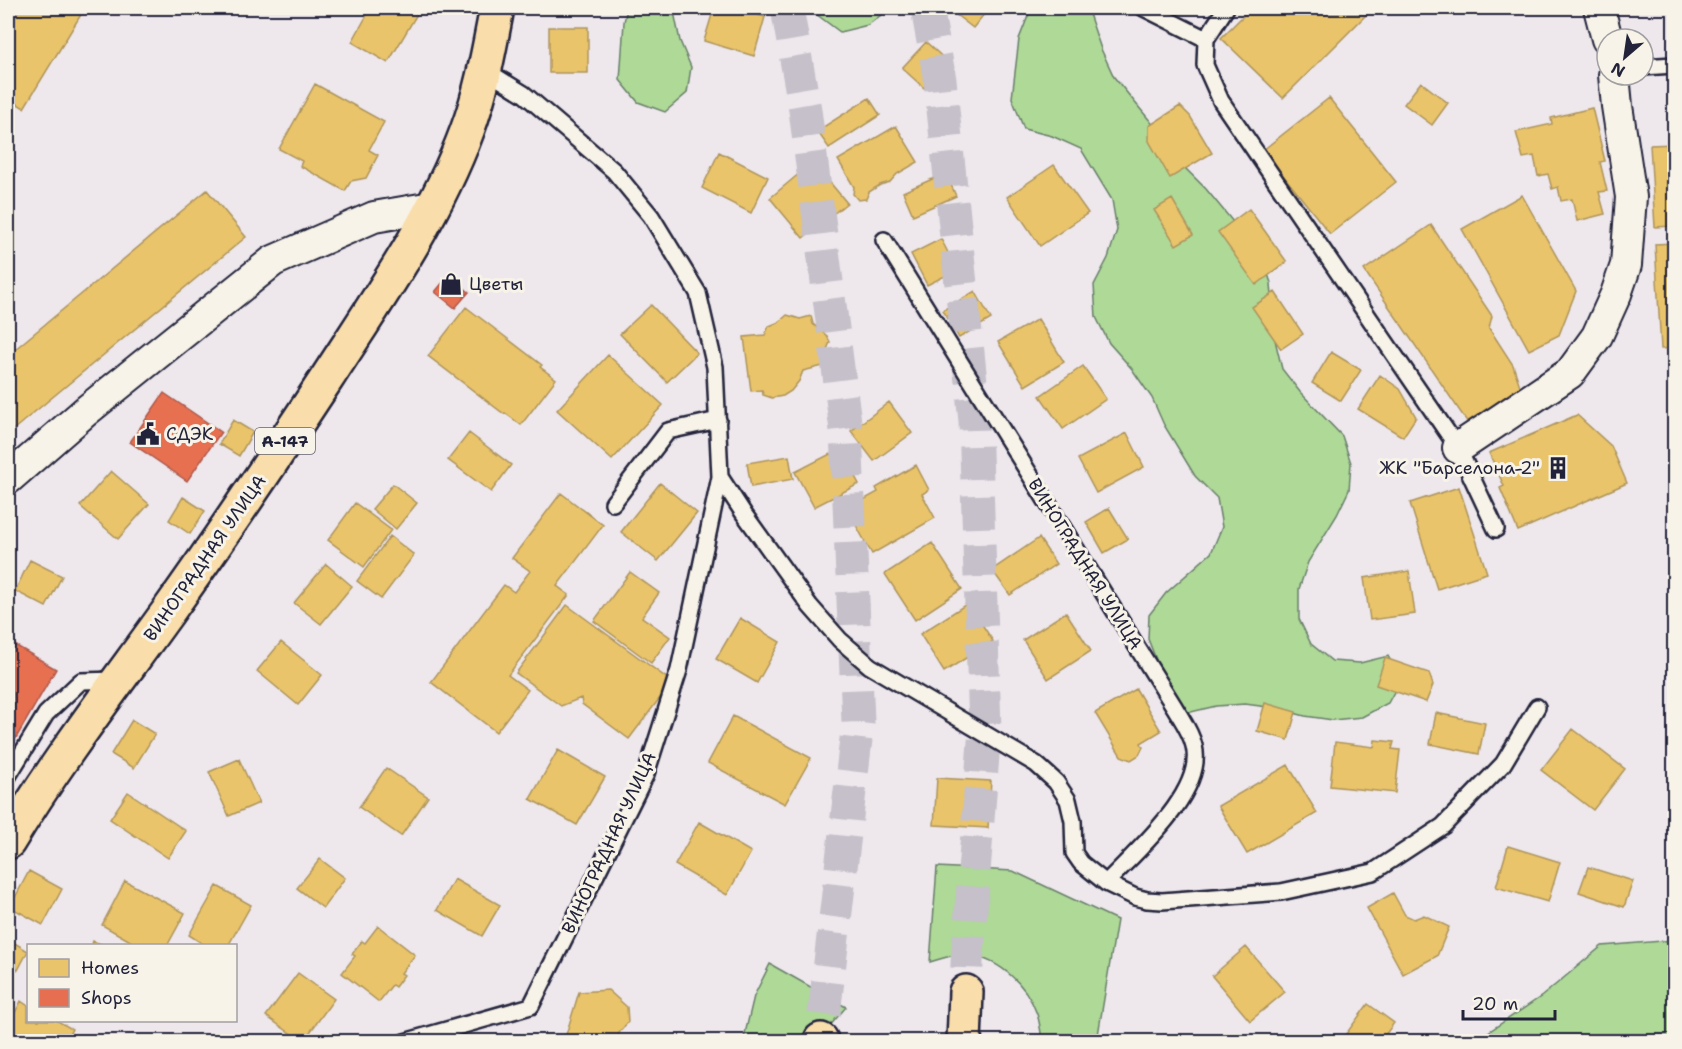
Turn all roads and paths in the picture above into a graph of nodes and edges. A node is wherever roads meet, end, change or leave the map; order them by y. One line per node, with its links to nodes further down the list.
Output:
1 (497, 8): 9 (main road, ВИНОГРАДНАЯ УЛИЦА / А-147)
2 (1144, 8): 6 (lane)
3 (1226, 8): 6 (lane)
4 (1599, 8): 5 (street)
5 (1604, 27)
6 (1206, 39): 14 (lane)
7 (1674, 65): 8 (lane)
8 (1655, 66)
9 (485, 70): 11 (main road, ВИНОГРАДНАЯ УЛИЦА / А-147); 13 (lane, ВИНОГРАДНАЯ УЛИЦА)
10 (1615, 87): 14 (street)
11 (432, 207): 16 (street); 19 (main road, ВИНОГРАДНАЯ УЛИЦА / А-147)
12 (884, 240): 23 (lane, ВИНОГРАДНАЯ УЛИЦА)
13 (718, 420): 15 (lane, ВИНОГРАДНАЯ УЛИЦА); 17 (lane)
14 (1458, 448): 18 (lane)
15 (720, 477): 23 (lane); 25 (lane, ВИНОГРАДНАЯ УЛИЦА)
16 (8, 479)
17 (613, 503)
18 (1496, 529)
19 (117, 680): 21 (lane); 22 (main road, ВИНОГРАДНАЯ УЛИЦА / А-147)
20 (1537, 707): 23 (lane)
21 (8, 776)
22 (8, 842)
23 (1106, 883)
24 (966, 992): 26 (main road)
25 (404, 1041)
26 (963, 1041)

